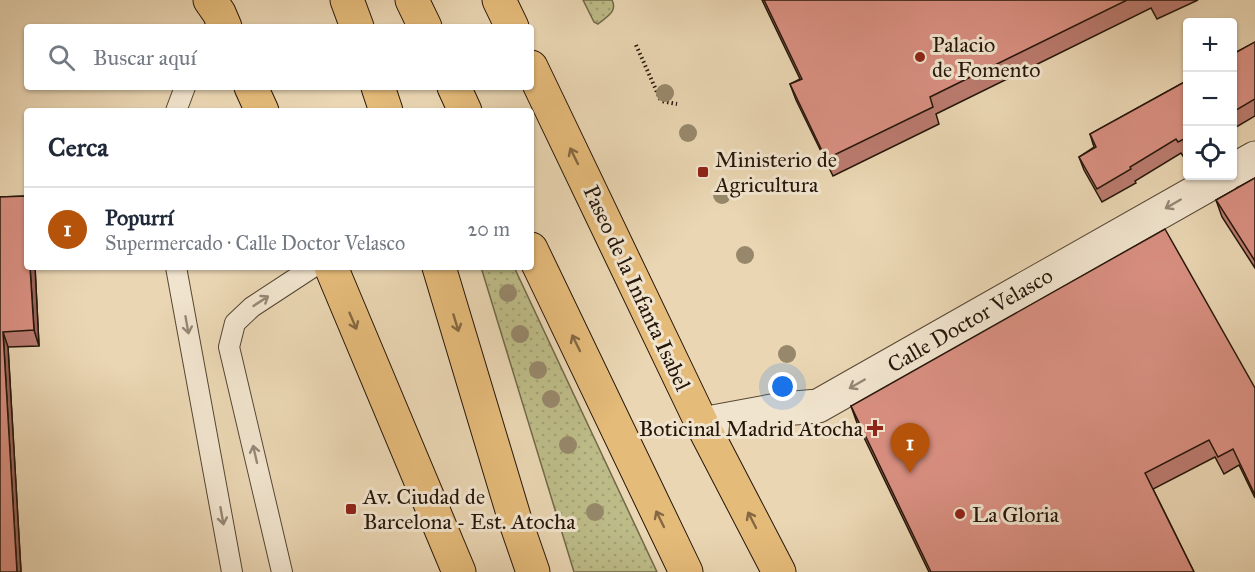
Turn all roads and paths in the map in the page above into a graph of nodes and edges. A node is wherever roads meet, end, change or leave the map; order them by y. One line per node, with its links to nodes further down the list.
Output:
1 (348, 0): 4 (main road)
2 (412, 0): 5 (main road)
3 (499, 0): 6 (main road)
4 (356, 24)
5 (424, 24)
6 (511, 24)
7 (636, 45): 13 (path)
8 (534, 73): 26 (main road, Paseo de la Infanta Isabel, one-way to 8)
9 (184, 90): 14 (lane)
10 (252, 90): 15 (main road)
11 (379, 90): 16 (main road)
12 (455, 90): 17 (main road)
13 (677, 104)
14 (178, 108)
15 (261, 108)
16 (385, 108)
17 (464, 108)
18 (1255, 158): 19 (street)
19 (1237, 169)
20 (1217, 180): 26 (street, Calle Doctor Velasco, one-way to 26)
21 (534, 255): 31 (main road, one-way to 21)
22 (177, 270): 27 (lane, one-way to 27)
23 (308, 270): 28 (lane, one-way to 23)
24 (332, 270): 29 (main road, one-way to 29)
25 (440, 270): 30 (main road, one-way to 30)
26 (702, 424): 32 (main road, Paseo de la Infanta Isabel, one-way to 26)
27 (232, 572)
28 (282, 572)
29 (459, 572)
30 (533, 572)
31 (686, 572)
32 (779, 572)

